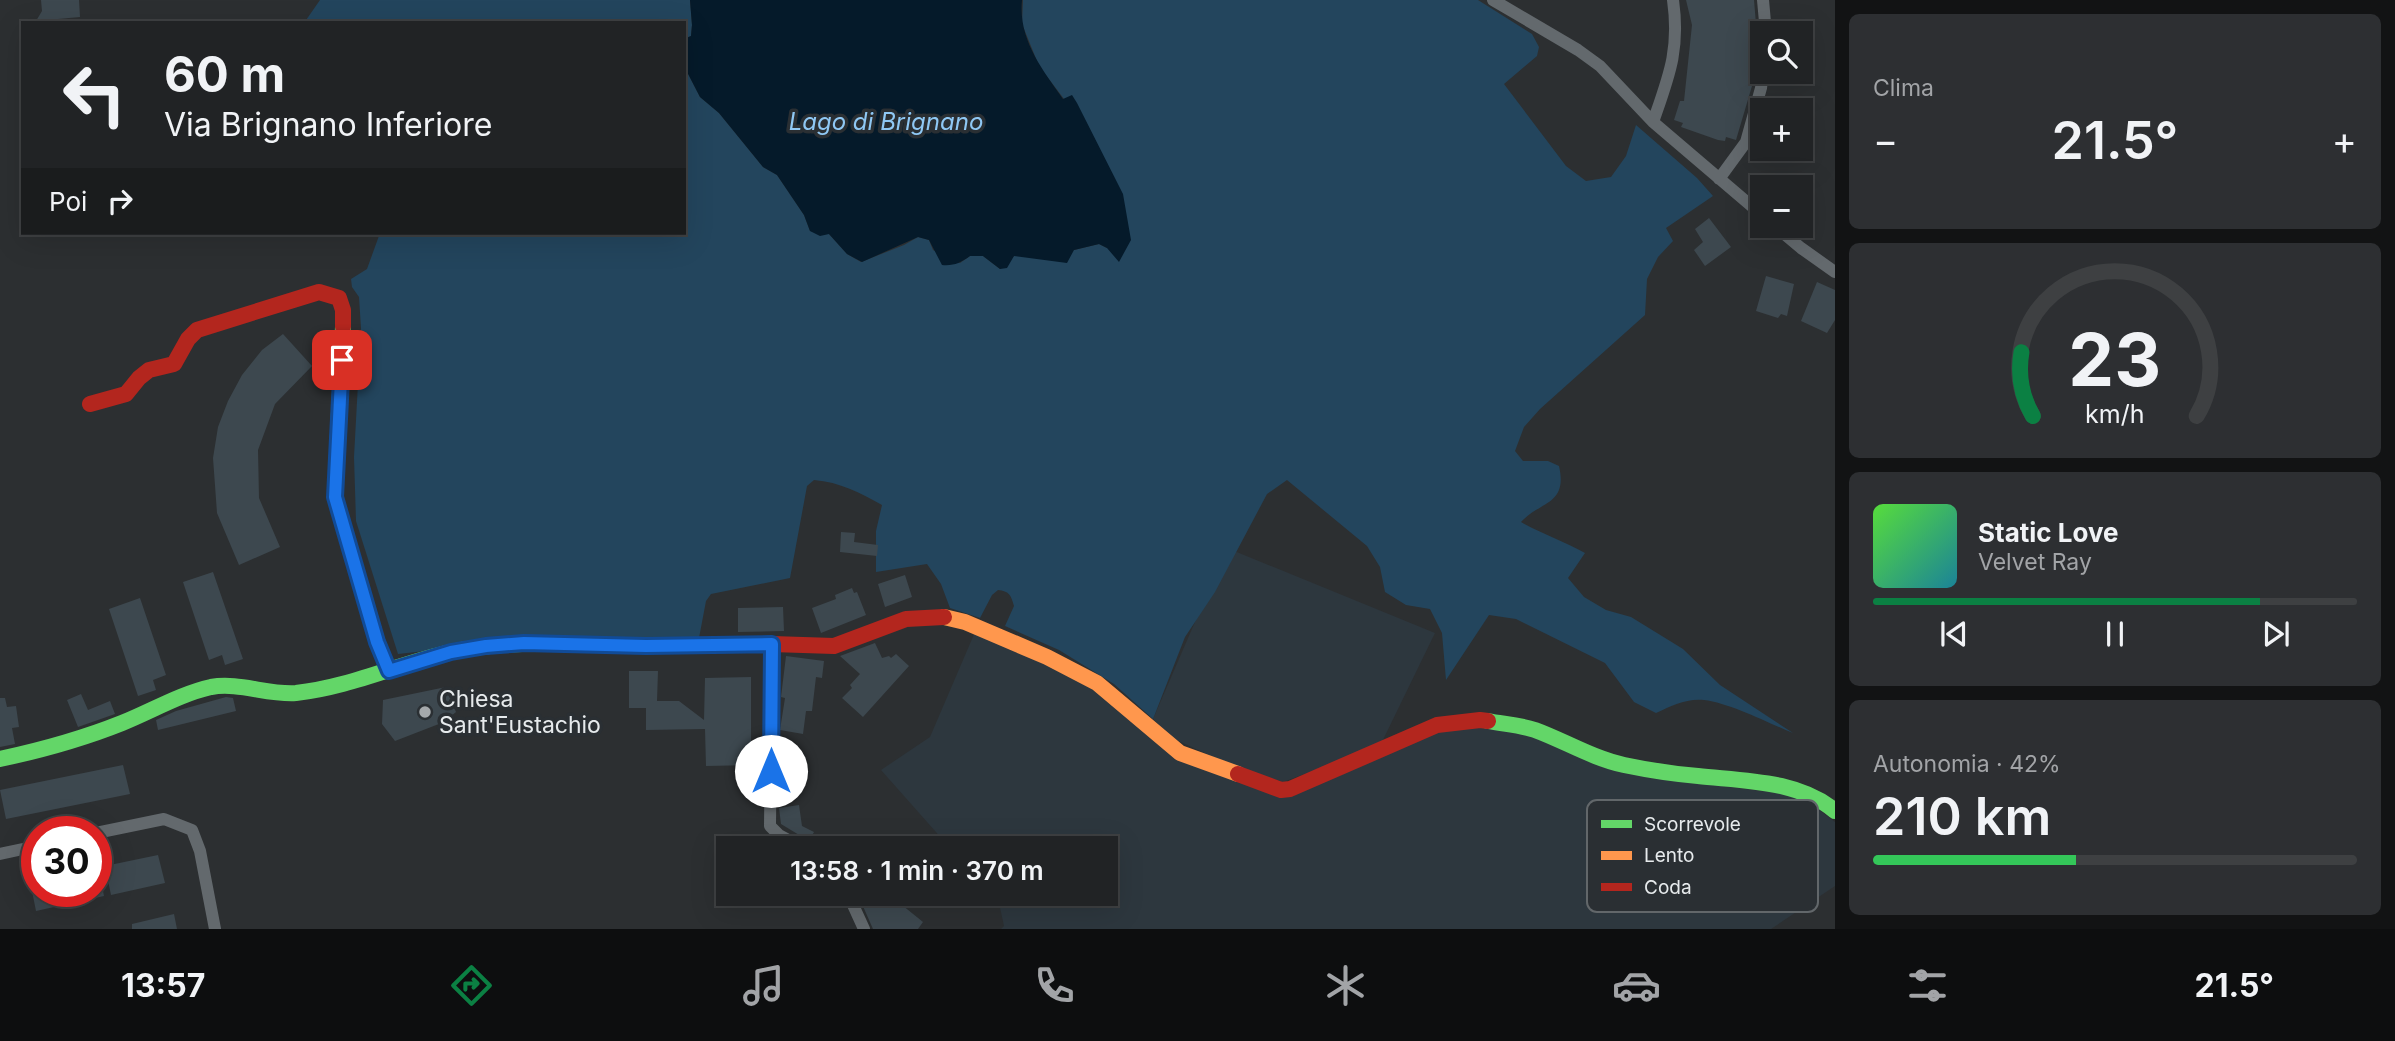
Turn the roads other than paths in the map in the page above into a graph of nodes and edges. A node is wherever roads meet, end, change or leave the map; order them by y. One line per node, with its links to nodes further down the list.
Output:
1 (1493, 0): 6 (street)
2 (1673, 0): 6 (street)
3 (1763, 0): 4 (street)
4 (1765, 21)
5 (1762, 84): 7 (street)
6 (1653, 122): 7 (street)
7 (1720, 179): 8 (street)
8 (1750, 205)
9 (1789, 238): 10 (street)
10 (1835, 272)
11 (90, 404): 13 (street)
12 (772, 644): 13 (street); 15 (street); 17 (street)
13 (389, 671): 14 (street)
14 (0, 759)
15 (1835, 811)
16 (112, 830): 21 (street)
17 (781, 836)
18 (21, 849): 19 (street)
19 (0, 854)
20 (853, 906): 22 (street)
21 (215, 929)
22 (864, 929)

